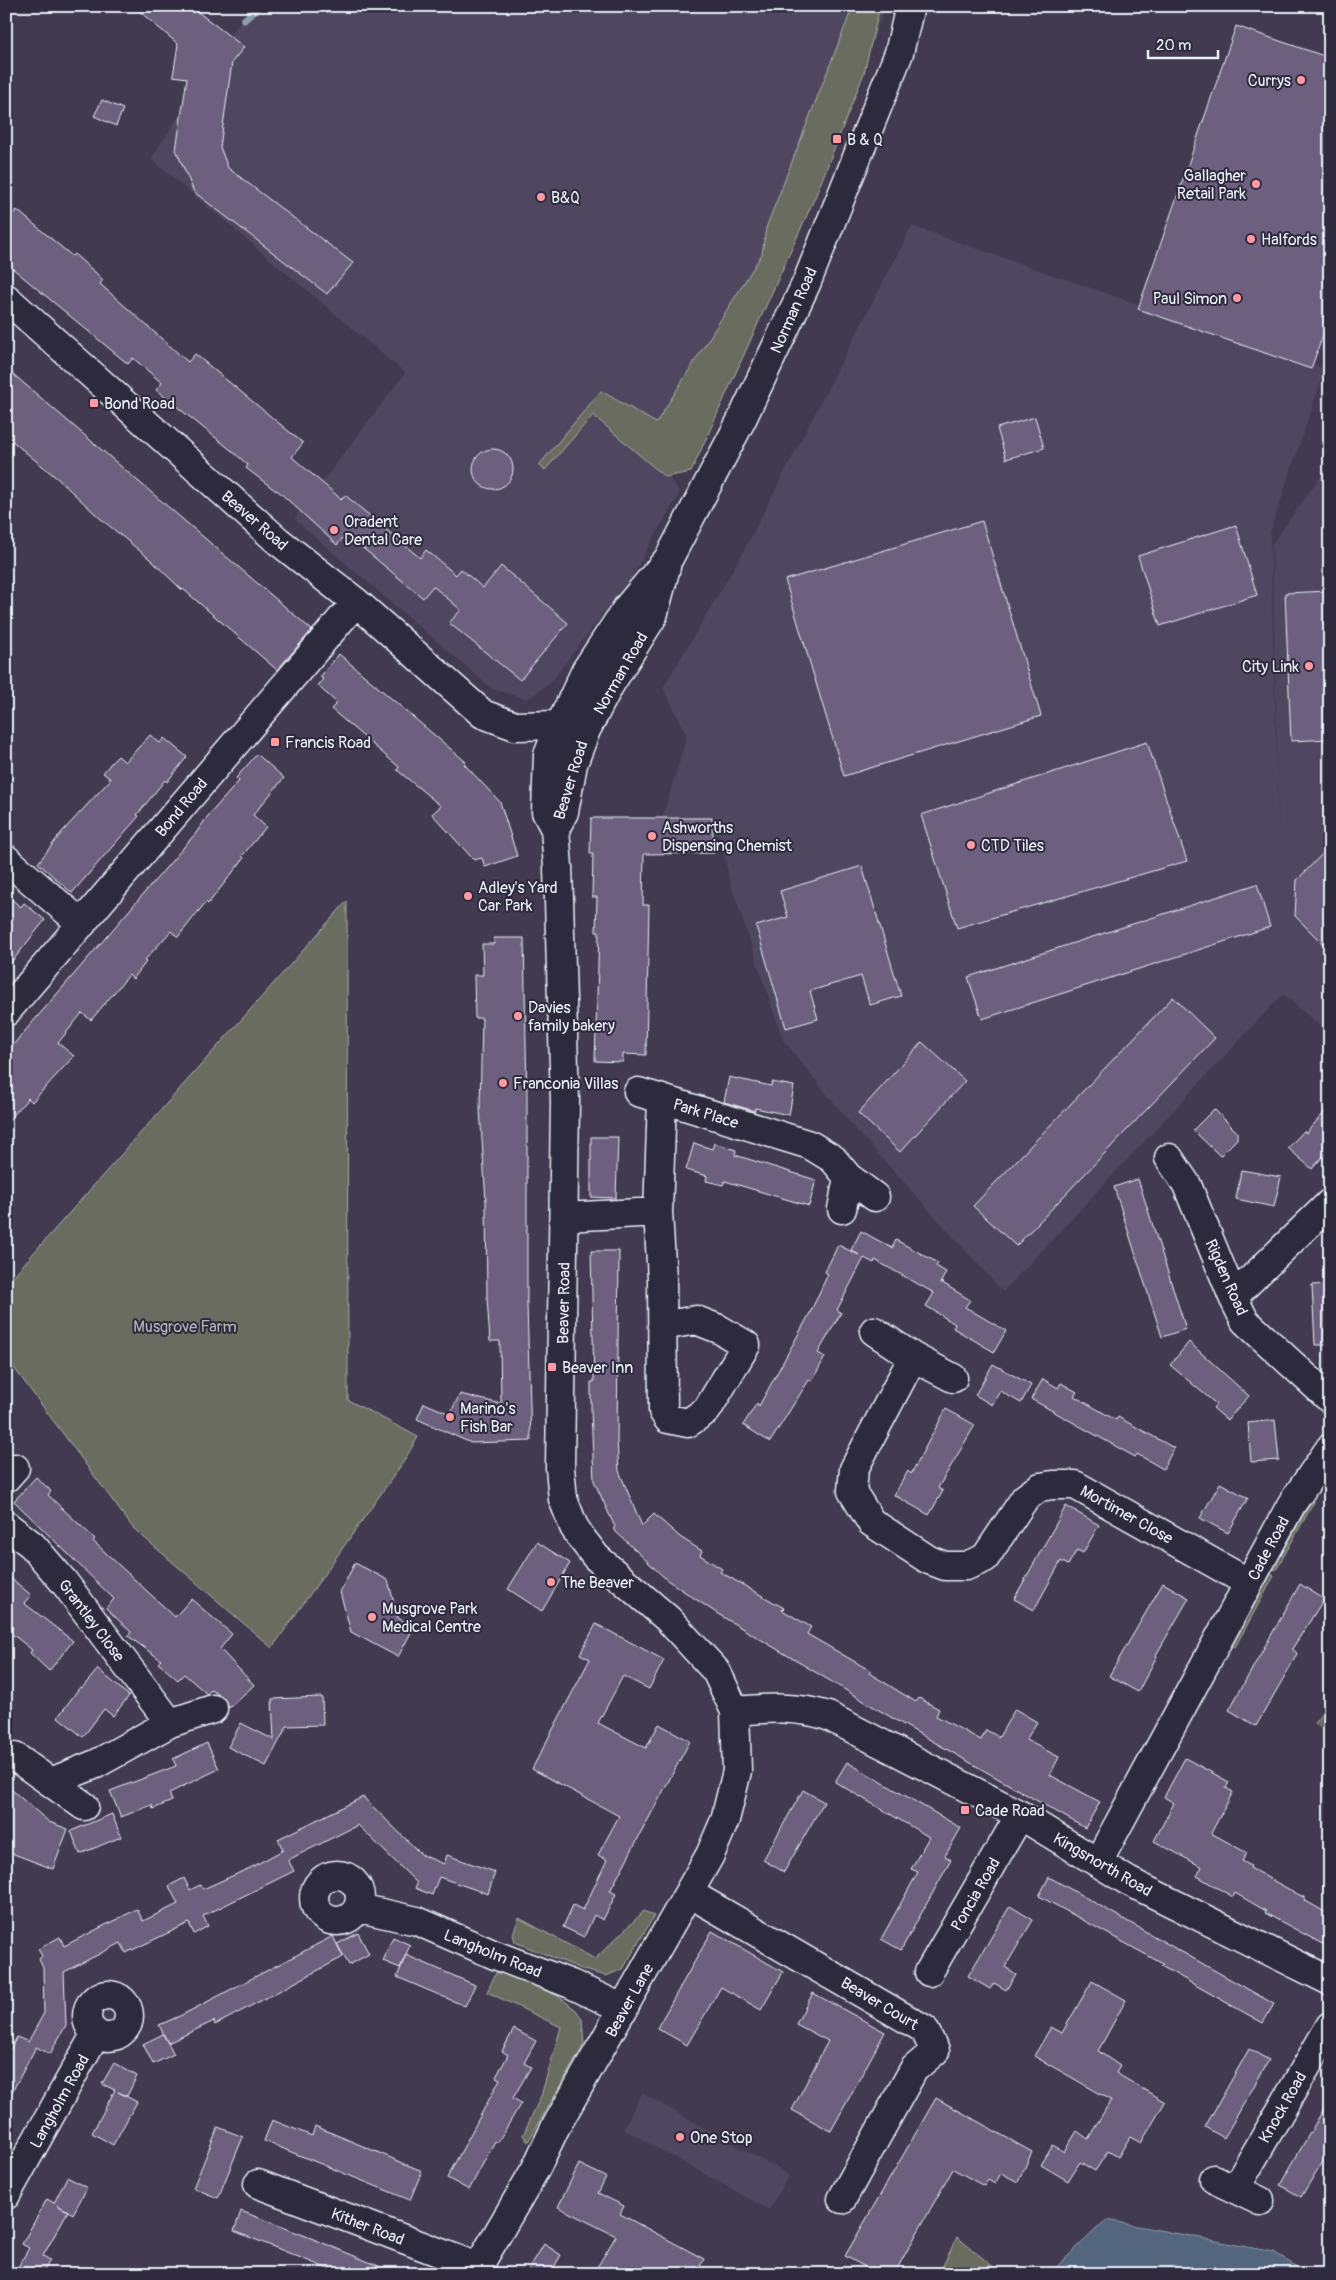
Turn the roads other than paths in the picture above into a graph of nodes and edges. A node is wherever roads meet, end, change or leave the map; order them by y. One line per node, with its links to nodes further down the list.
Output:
1 (910, 6): 3 (street, Norman Road)
2 (931, 6): 3 (street, Norman Road)
3 (898, 53): 7 (street, Norman Road)
4 (6, 298): 5 (street, Beaver Road)
5 (356, 602): 6 (street, Beaver Road); 12 (street, Bond Road)
6 (515, 726): 7 (street, Beaver Road); 8 (street, Beaver Road)
7 (573, 728): 8 (street, Beaver Road); 9 (street, Beaver Road)
8 (548, 754): 9 (street); 10 (street, Beaver Road)
9 (573, 764): 10 (street, Beaver Road)
10 (555, 830): 20 (street, Beaver Road)
11 (6, 859): 12 (street)
12 (82, 924): 13 (street, Bond Road)
13 (6, 1012)
14 (1168, 1158): 21 (street, Rigden Road)
15 (848, 1177): 16 (street, Park Place); 18 (street); 19 (street, Park Place)
16 (875, 1197)
17 (1330, 1203): 21 (street)
18 (842, 1209)
19 (658, 1212): 20 (street); 22 (street, Park Place)
20 (564, 1217): 31 (street, Beaver Road)
21 (1233, 1297): 26 (street, Rigden Road)
22 (662, 1326)
23 (874, 1331): 24 (street)
24 (913, 1357): 25 (street); 29 (street, Mortimer Close)
25 (953, 1378)
26 (1330, 1399)
27 (1330, 1448): 29 (street, Cade Road)
28 (6, 1525): 32 (street, Grantley Close)
29 (1249, 1582): 37 (street, Cade Road)
30 (213, 1709): 32 (street)
31 (735, 1711): 36 (street, Kingsnorth Road); 38 (street, Beaver Lane)
32 (170, 1723): 34 (street)
33 (15, 1757): 34 (street)
34 (52, 1782): 35 (street)
35 (84, 1806)
36 (1020, 1815): 37 (street, Kingsnorth Road); 40 (street, Poncia Road)
37 (1098, 1862): 41 (street, Kingsnorth Road)
38 (688, 1893): 42 (street, Beaver Lane); 47 (street, Beaver Court)
39 (359, 1908): 42 (street, Langholm Road)
40 (929, 1972)
41 (1330, 1981)
42 (624, 2009): 49 (street, Beaver Lane)
43 (1330, 2026): 48 (street, Knock Road)
44 (96, 2033): 46 (street, Langholm Road)
45 (258, 2184): 49 (street, Kither Road)
46 (6, 2195)
47 (842, 2199)
48 (1260, 2201)
49 (476, 2270)

